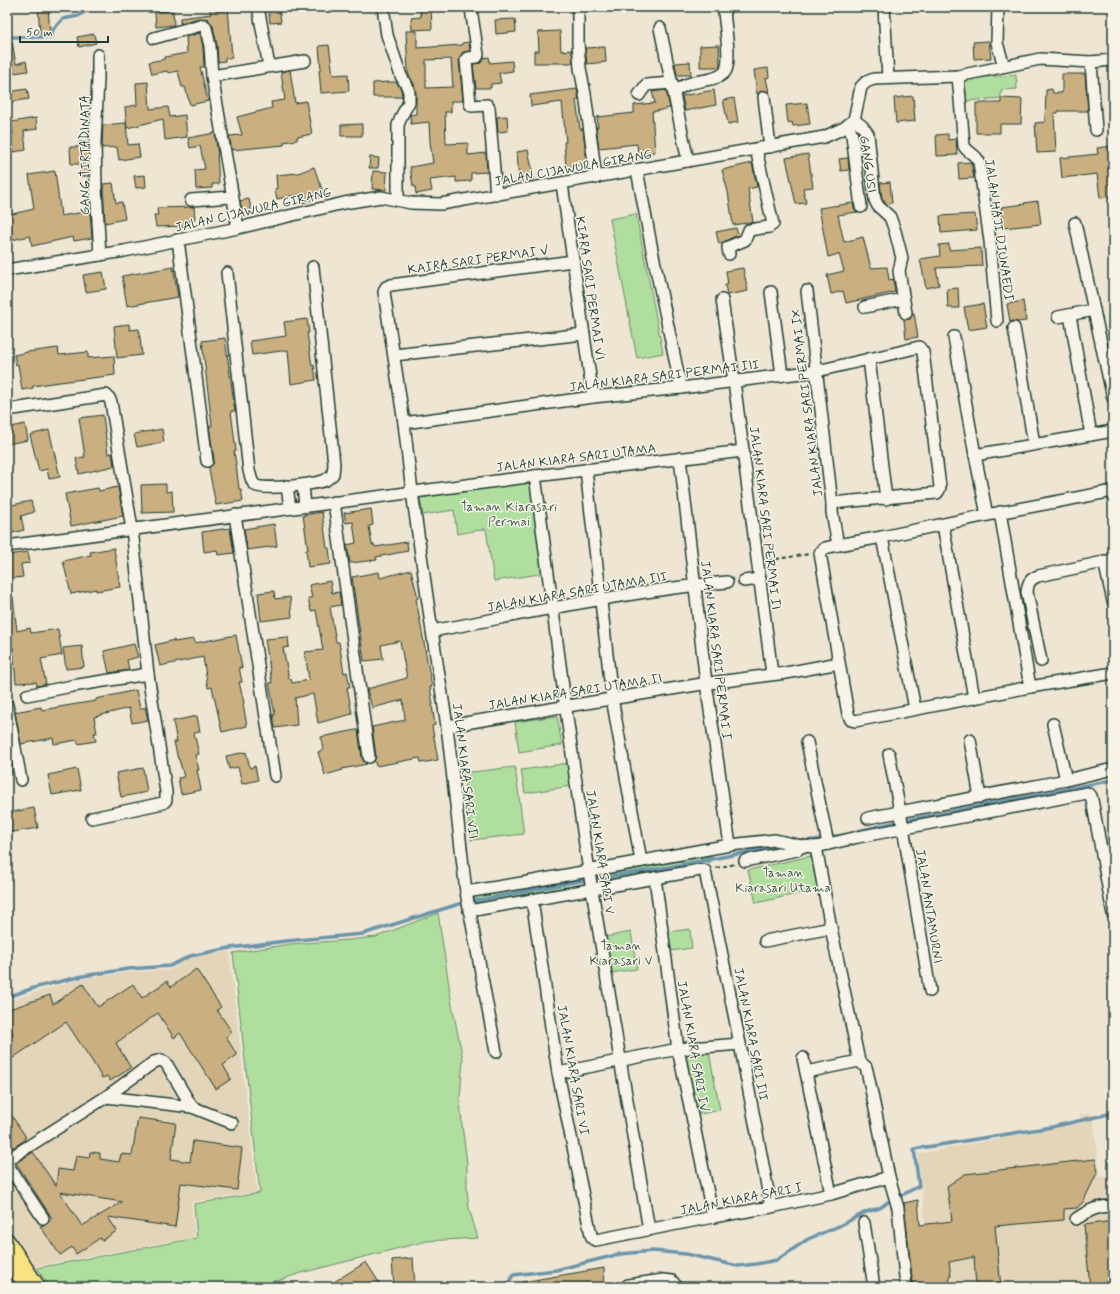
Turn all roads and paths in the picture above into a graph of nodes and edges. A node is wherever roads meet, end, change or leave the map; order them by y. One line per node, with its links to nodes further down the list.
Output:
1 (258, 7): 14 (street)
2 (382, 7): 33 (street)
3 (578, 7): 28 (street)
4 (884, 7): 18 (street)
5 (998, 7): 15 (street)
6 (471, 9): 30 (street)
7 (724, 12): 19 (street)
8 (660, 28): 19 (street)
9 (154, 38): 16 (street)
10 (98, 55): 39 (street, GANG TIRTADINATA)
11 (1113, 60): 13 (street)
12 (305, 61): 14 (street)
13 (1091, 62): 15 (street); 23 (street)
14 (269, 66): 16 (street)
15 (1004, 66): 17 (street)
16 (212, 76): 31 (street)
17 (958, 76): 18 (street); 54 (street, JALAN HAJI DJUNAEDI)
18 (888, 78): 22 (street)
19 (673, 87): 20 (street); 26 (street)
20 (639, 95)
21 (764, 97): 24 (street)
22 (851, 123): 24 (street, JALAN CIJAWURA GIRANG); 34 (street, GANG USI); 47 (street)
23 (1096, 130)
24 (770, 146): 25 (street, JALAN CIJAWURA GIRANG)
25 (756, 149): 26 (street, JALAN CIJAWURA GIRANG); 38 (street)
26 (688, 160): 27 (street, JALAN CIJAWURA GIRANG)
27 (637, 170): 28 (street, JALAN CIJAWURA GIRANG); 63 (street)
28 (596, 178): 29 (street, JALAN CIJAWURA GIRANG)
29 (562, 184): 30 (street, JALAN CIJAWURA GIRANG); 40 (street, KIARA SARI PERMAI VI)
30 (496, 195): 33 (street, JALAN CIJAWURA GIRANG)
31 (232, 197): 32 (street); 36 (street)
32 (191, 200)
33 (398, 200): 36 (street, JALAN CIJAWURA GIRANG)
34 (861, 207)
35 (1075, 223): 50 (street)
36 (238, 228): 37 (street, JALAN CIJAWURA GIRANG)
37 (178, 240): 39 (street, JALAN CIJAWURA GIRANG); 74 (street)
38 (729, 254)
39 (100, 255): 42 (street, JALAN CIJAWURA GIRANG)
40 (573, 261): 44 (street, KAIRA SARI PERMAI V); 56 (street, KIARA SARI PERMAI VI)
41 (313, 267): 77 (street)
42 (7, 270)
43 (227, 273): 78 (street)
44 (386, 287): 58 (street, JALAN KIARA SARI VII)
45 (807, 291): 60 (street, JALAN KIARA SARI PERMAI IX)
46 (771, 292): 61 (street)
47 (903, 299): 49 (street); 51 (street)
48 (722, 300): 62 (street, JALAN KIARA SARI PERMAI II)
49 (865, 307)
50 (1094, 310): 52 (street); 65 (street)
51 (906, 313)
52 (1070, 315): 53 (street); 69 (street)
53 (1058, 317)
54 (997, 321)
55 (1014, 328): 70 (street)
56 (584, 334): 58 (street); 64 (street, KIARA SARI PERMAI VI)
57 (954, 337): 72 (street)
58 (394, 356): 67 (street, JALAN KIARA SARI VII)
59 (869, 359): 60 (street, JALAN KIARA SARI PERMAI III); 81 (street); 81 (street, JALAN KIARA SARI PERMAI III)
60 (817, 371): 61 (street, JALAN KIARA SARI PERMAI III); 84 (street, JALAN KIARA SARI PERMAI IX)
61 (782, 375): 62 (street, JALAN KIARA SARI PERMAI III)
62 (734, 381): 63 (street, JALAN KIARA SARI PERMAI III); 71 (street, JALAN KIARA SARI PERMAI II)
63 (681, 388): 64 (street, JALAN KIARA SARI PERMAI III)
64 (593, 397): 67 (street, JALAN KIARA SARI PERMAI III)
65 (1113, 398)
66 (7, 410): 90 (street)
67 (404, 423): 80 (street, JALAN KIARA SARI VII)
68 (1113, 431): 69 (street)
69 (1092, 435): 70 (street)
70 (1034, 444): 72 (street)
71 (743, 451): 73 (street, JALAN KIARA SARI UTAMA); 96 (street, JALAN KIARA SARI PERMAI II)
72 (975, 455): 88 (street)
73 (680, 458): 75 (street, JALAN KIARA SARI UTAMA); 100 (street, JALAN KIARA SARI PERMAI I)
74 (207, 461)
75 (586, 470): 76 (street, JALAN KIARA SARI UTAMA); 101 (street)
76 (535, 476): 80 (street, JALAN KIARA SARI UTAMA); 103 (street, JALAN KIARA SARI V)
77 (303, 485): 78 (street); 83 (street)
78 (287, 486): 85 (street)
79 (1113, 491): 86 (street)
80 (412, 492): 82 (street, JALAN KIARA SARI UTAMA); 104 (street, JALAN KIARA SARI VII)
81 (886, 499): 84 (street)
82 (334, 502): 83 (street, JALAN KIARA SARI UTAMA); 123 (street)
83 (304, 506): 85 (street, JALAN KIARA SARI UTAMA)
84 (832, 507): 92 (street, JALAN KIARA SARI PERMAI IX)
85 (290, 508): 87 (street, JALAN KIARA SARI UTAMA)
86 (1000, 512): 88 (street); 111 (street)
87 (235, 515): 90 (street, JALAN KIARA SARI UTAMA); 125 (street)
88 (987, 515): 89 (street)
89 (943, 525): 91 (street); 114 (street)
90 (132, 529): 93 (street, JALAN KIARA SARI UTAMA); 108 (street)
91 (882, 537): 92 (street); 117 (street)
92 (838, 545): 94 (street)
93 (7, 546)
94 (820, 553): 96 (path); 106 (street)
95 (1109, 561): 102 (street); 105 (street)
96 (758, 562): 97 (street, JALAN KIARA SARI PERMAI II)
97 (760, 578): 98 (street); 109 (street, JALAN KIARA SARI PERMAI II)
98 (744, 581)
99 (727, 582): 100 (street, JALAN KIARA SARI UTAMA III)
100 (694, 585): 101 (street, JALAN KIARA SARI UTAMA III); 110 (street, JALAN KIARA SARI PERMAI I)
101 (601, 599): 103 (street, JALAN KIARA SARI UTAMA III); 113 (street)
102 (1113, 601)
103 (554, 609): 104 (street, JALAN KIARA SARI UTAMA III); 116 (street, JALAN KIARA SARI V)
104 (432, 631): 119 (street, JALAN KIARA SARI VII)
105 (1041, 662)
106 (839, 663): 109 (street); 117 (street)
107 (1113, 673): 111 (street)
108 (148, 674): 112 (street); 129 (street)
109 (772, 674): 110 (street)
110 (706, 683): 113 (street, JALAN KIARA SARI UTAMA II); 133 (street, JALAN KIARA SARI PERMAI I)
111 (1030, 687): 114 (street)
112 (27, 695)
113 (612, 698): 116 (street, JALAN KIARA SARI UTAMA II); 136 (street)
114 (974, 698): 117 (street)
115 (7, 705): 126 (street)
116 (565, 707): 119 (street, JALAN KIARA SARI UTAMA II); 141 (street, JALAN KIARA SARI V)
117 (915, 709)
118 (1053, 724): 127 (street)
119 (447, 726): 143 (street, JALAN KIARA SARI VII)
120 (970, 740): 128 (street)
121 (807, 742): 132 (street)
122 (889, 754): 131 (street, JALAN ANTAMURNI)
123 (369, 757)
124 (1113, 769): 127 (street)
125 (275, 776)
126 (21, 780)
127 (1066, 780): 128 (street)
128 (980, 797): 131 (street)
129 (92, 818)
130 (868, 818): 131 (street)
131 (902, 822): 132 (street); 138 (street); 147 (street, JALAN ANTAMURNI)
132 (828, 844): 135 (street)
133 (730, 845): 134 (street); 136 (street)
134 (798, 845): 135 (street); 137 (street)
135 (816, 847): 145 (street)
136 (641, 861): 141 (street)
137 (746, 861): 139 (path)
138 (1109, 868): 144 (street)
139 (702, 870): 140 (street); 148 (street, JALAN KIARA SARI III)
140 (654, 878): 141 (street); 149 (street, JALAN KIARA SARI IV)
141 (591, 880): 142 (street); 143 (street); 152 (street, JALAN KIARA SARI V)
142 (532, 900): 143 (street); 155 (street, JALAN KIARA SARI VI)
143 (468, 902): 150 (street, JALAN KIARA SARI VII)
144 (1113, 914)
145 (831, 928): 146 (street); 153 (street)
146 (765, 942)
147 (930, 991)
148 (740, 1044): 149 (street); 164 (street, JALAN KIARA SARI III)
149 (678, 1049): 152 (street); 165 (street, JALAN KIARA SARI IV)
150 (496, 1052)
151 (803, 1058): 154 (street)
152 (621, 1060): 155 (street); 169 (street, JALAN KIARA SARI V)
153 (859, 1061): 154 (street); 161 (street)
154 (806, 1072): 162 (street)
155 (558, 1073): 171 (street, JALAN KIARA SARI VI)
156 (106, 1097): 157 (street); 157 (street); 159 (street)
157 (192, 1107): 158 (street)
158 (232, 1123)
159 (7, 1160)
160 (7, 1164): 166 (street)
161 (889, 1177): 162 (street, JALAN KIARA SARI I); 178 (street)
162 (831, 1194): 164 (street, JALAN KIARA SARI I)
163 (1113, 1206): 167 (street)
164 (771, 1207): 165 (street, JALAN KIARA SARI I)
165 (713, 1217): 169 (street, JALAN KIARA SARI I)
166 (43, 1218)
167 (1076, 1219)
168 (864, 1223): 177 (street)
169 (648, 1230): 171 (street, JALAN KIARA SARI I)
170 (7, 1240): 174 (main road)
171 (596, 1240)
172 (7, 1255): 173 (highway)
173 (29, 1287)
174 (38, 1287)
175 (626, 1287): 176 (street)
176 (677, 1287)
177 (874, 1287)
178 (906, 1287)

